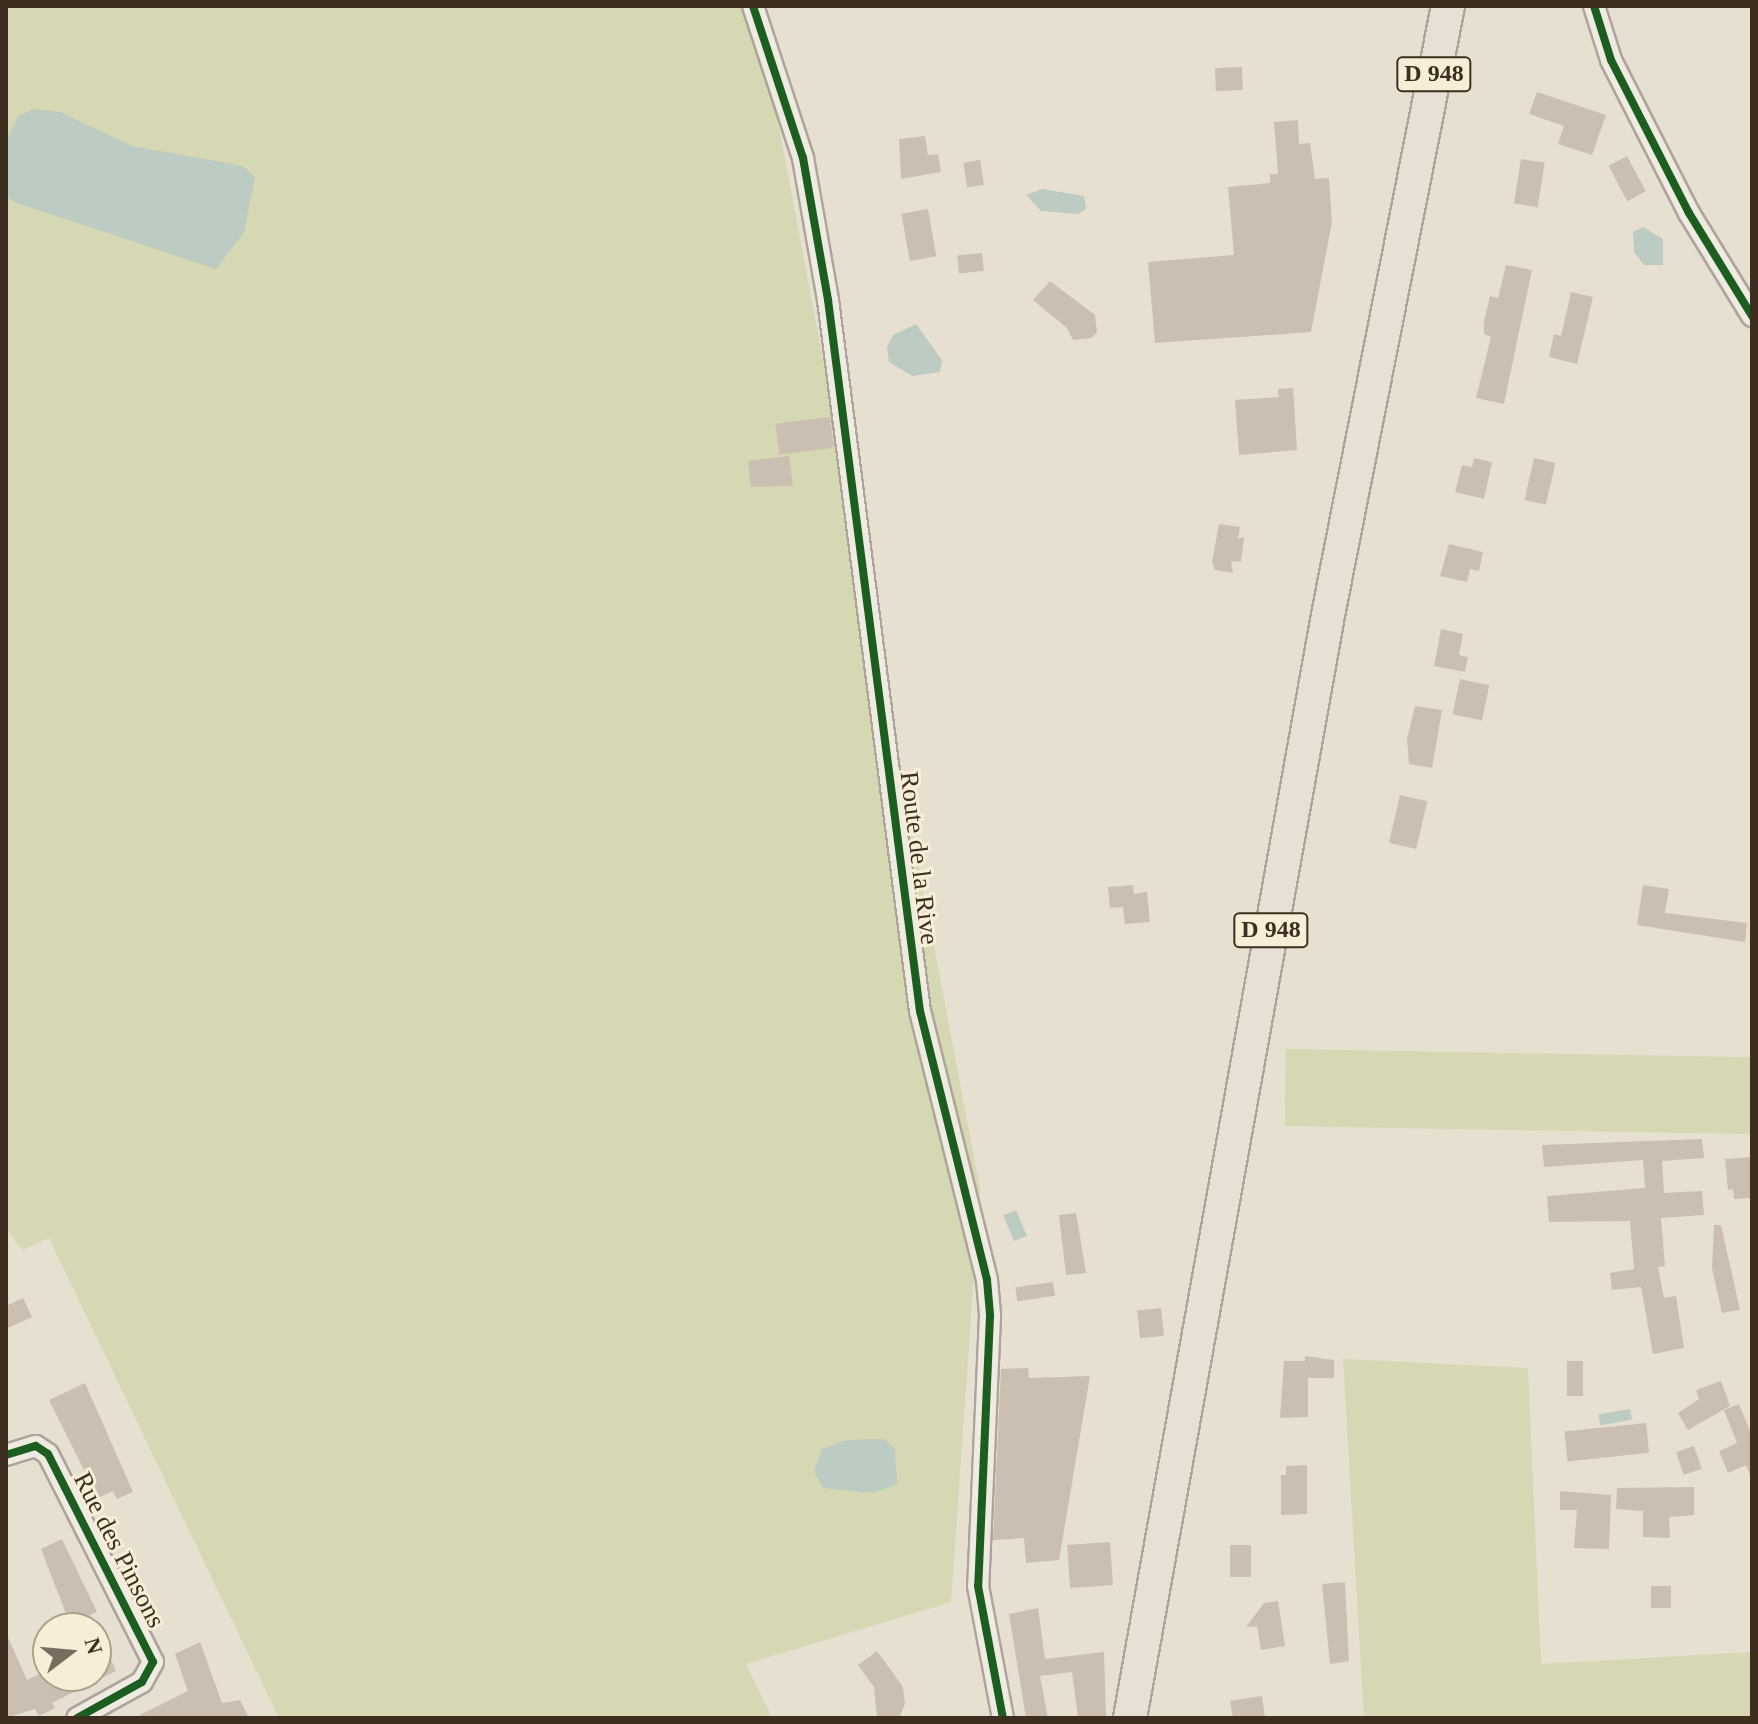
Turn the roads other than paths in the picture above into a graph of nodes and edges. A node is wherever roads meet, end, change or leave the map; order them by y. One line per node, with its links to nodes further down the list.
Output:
1 (753, 6): 7 (street, Route de la Rive)
2 (1448, 6): 8 (main road, D 948)
3 (1594, 6): 4 (street)
4 (1752, 316)
5 (6, 1455): 6 (street, Rue des Pinsons)
6 (77, 1718)
7 (1003, 1718)
8 (1130, 1718)

